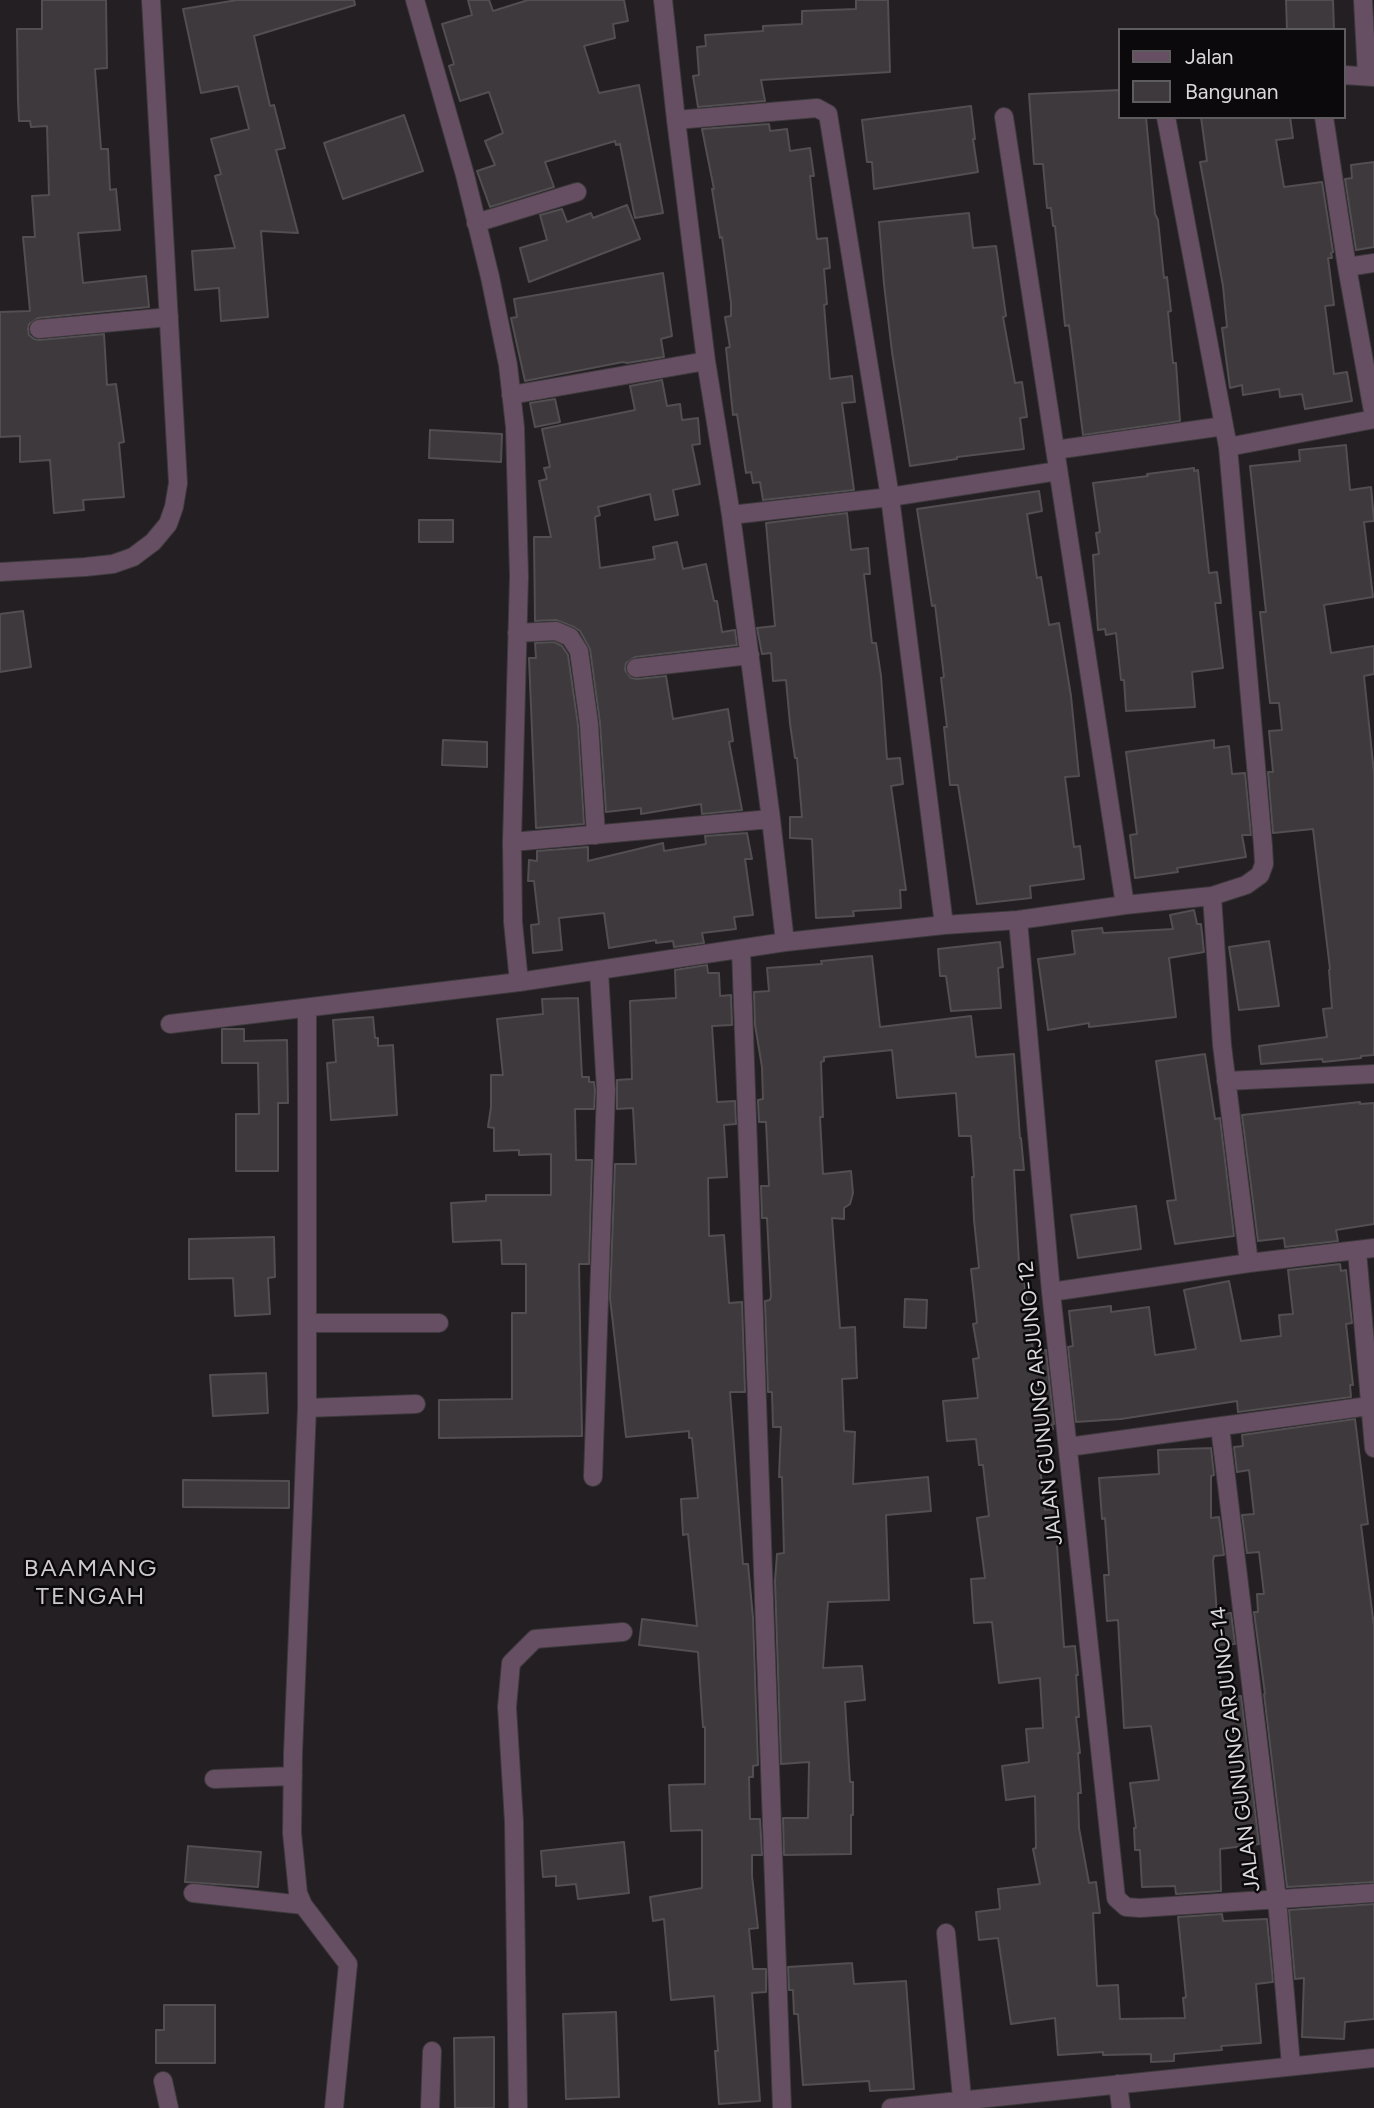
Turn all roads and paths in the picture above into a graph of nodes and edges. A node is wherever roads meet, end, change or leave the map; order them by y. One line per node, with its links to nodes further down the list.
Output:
1 (151, 0): 15 (street)
2 (415, 0): 12 (street)
3 (663, 0): 10 (street)
4 (1363, 0): 6 (street)
5 (1346, 75): 6 (street)
6 (1371, 77)
7 (1004, 117): 22 (street)
8 (1166, 119): 20 (street)
9 (1324, 119): 14 (street)
10 (676, 120): 17 (street); 24 (street)
11 (577, 192): 12 (street)
12 (477, 223): 18 (street)
13 (1374, 263): 14 (street)
14 (1347, 267): 19 (street)
15 (169, 317): 16 (street); 26 (street)
16 (39, 329)
17 (706, 361): 18 (street); 25 (street)
18 (511, 395): 27 (street)
19 (1374, 418): 21 (street)
20 (1224, 426): 21 (street); 22 (street)
21 (1228, 447): 33 (street)
22 (1055, 450): 23 (street)
23 (1058, 471): 24 (street); 34 (street)
24 (890, 497): 25 (street); 36 (street)
25 (732, 515): 28 (street)
26 (0, 572)
27 (517, 633): 31 (street); 32 (street)
28 (750, 655): 29 (street); 30 (street)
29 (636, 668)
30 (771, 819): 31 (street); 37 (street)
31 (596, 835): 32 (street)
32 (512, 842): 40 (street)
33 (1212, 896): 34 (street); 44 (street)
34 (1125, 905): 35 (street)
35 (1018, 920): 36 (street); 47 (street, JALAN GUNUNG ARJUNO-12)
36 (944, 925): 37 (street)
37 (785, 942): 38 (street)
38 (741, 949): 39 (street); 76 (street)
39 (599, 971): 40 (street); 57 (street)
40 (519, 982): 41 (street)
41 (307, 1009): 42 (street); 48 (street)
42 (170, 1024)
43 (1374, 1074): 44 (street)
44 (1226, 1081): 46 (street)
45 (1365, 1250): 46 (street); 50 (street)
46 (1249, 1263): 47 (street)
47 (1051, 1292): 55 (street, JALAN GUNUNG ARJUNO-12)
48 (308, 1323): 49 (street); 53 (street)
49 (439, 1323)
50 (1371, 1383): 52 (street)
51 (416, 1404): 53 (street)
52 (1369, 1406): 54 (street); 56 (street)
53 (307, 1408): 59 (street)
54 (1220, 1427): 55 (street); 63 (street, JALAN GUNUNG ARJUNO-14)
55 (1068, 1447): 63 (street, JALAN GUNUNG ARJUNO-12)
56 (1374, 1448)
57 (593, 1478)
58 (623, 1632): 75 (street)
59 (293, 1776): 60 (street); 64 (street)
60 (214, 1779)
61 (193, 1893): 64 (street)
62 (1374, 1893): 63 (street)
63 (1277, 1899): 68 (street, JALAN GUNUNG ARJUNO-14)
64 (303, 1905): 73 (street)
65 (946, 1933): 71 (street)
66 (432, 2050): 74 (street)
67 (1374, 2058): 68 (street)
68 (1291, 2066): 70 (street)
69 (163, 2081): 72 (street)
70 (1118, 2084): 71 (street); 78 (street)
71 (963, 2104): 77 (street)
72 (169, 2108)
73 (334, 2108)
74 (430, 2108)
75 (518, 2108)
76 (782, 2108)
77 (891, 2108)
78 (1121, 2108)

